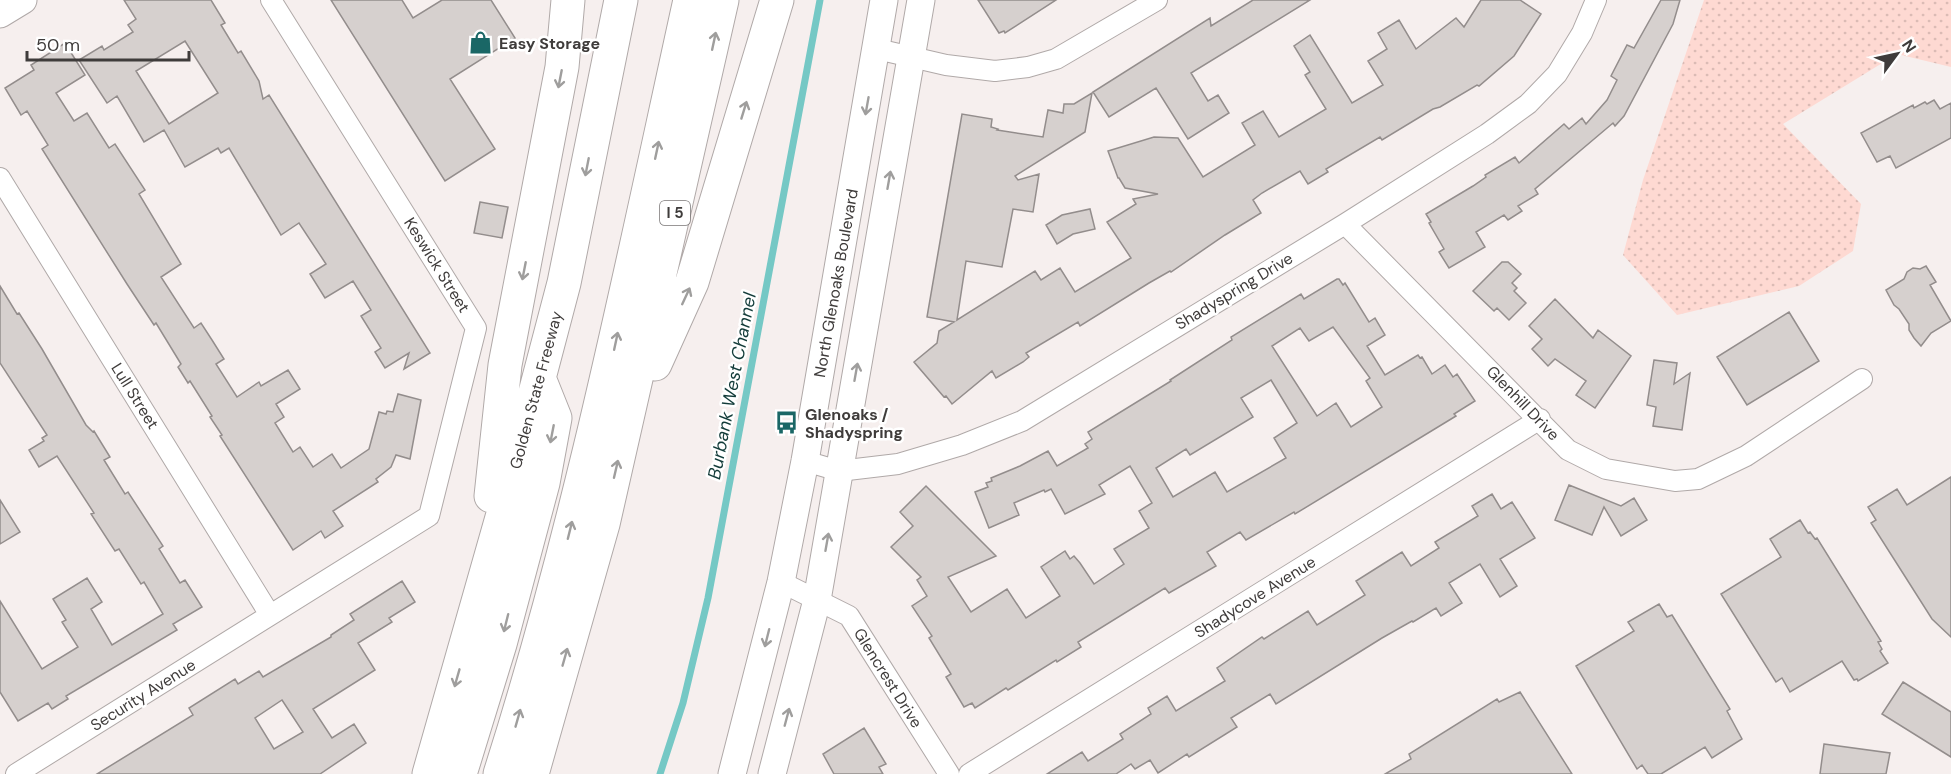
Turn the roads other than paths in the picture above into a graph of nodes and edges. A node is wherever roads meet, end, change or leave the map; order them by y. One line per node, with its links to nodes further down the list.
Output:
1 (23, 0): 12 (main road)
2 (271, 0): 26 (street, Keswick Street)
3 (568, 0): 25 (highway, one-way to 25)
4 (621, 0): 17 (highway, Golden State Freeway, one-way to 17)
5 (690, 0): 30 (highway, one-way to 5)
6 (722, 0): 20 (highway, I 5, one-way to 6)
7 (777, 0): 20 (highway, one-way to 7)
8 (884, 0): 13 (main road, North Glenoaks Boulevard)
9 (921, 0): 14 (main road)
10 (1157, 0): 14 (street)
11 (1596, 0): 16 (street, Shadyspring Drive)
12 (0, 14)
13 (877, 49): 14 (street); 21 (main road, North Glenoaks Boulevard, one-way to 21)
14 (910, 57): 22 (main road, one-way to 14)
15 (0, 178): 26 (street, Lull Street)
16 (1345, 224): 19 (street, Glenhill Drive); 22 (street, Shadyspring Drive)
17 (539, 378): 25 (highway, Golden State Freeway); 29 (highway, one-way to 29)
18 (1862, 379): 19 (street, Glenhill Drive)
19 (1540, 419): 35 (street, Shadycove Avenue)
20 (626, 425): 31 (highway, I 5, one-way to 20)
21 (805, 461): 22 (street, Shadyspring Drive); 23 (main road, North Glenoaks Boulevard)
22 (839, 471): 24 (main road, one-way to 22)
23 (781, 582): 24 (street, Glencrest Drive); 32 (main road, North Glenoaks Boulevard, one-way to 32)
24 (817, 600): 33 (main road, one-way to 24); 34 (street, Glencrest Drive)
25 (478, 602): 28 (highway, Golden State Freeway, one-way to 28)
26 (270, 615): 27 (street, Security Avenue)
27 (16, 774)
28 (429, 774)
29 (459, 774)
30 (500, 774)
31 (532, 774)
32 (732, 774)
33 (772, 774)
34 (949, 774)
35 (969, 774)

